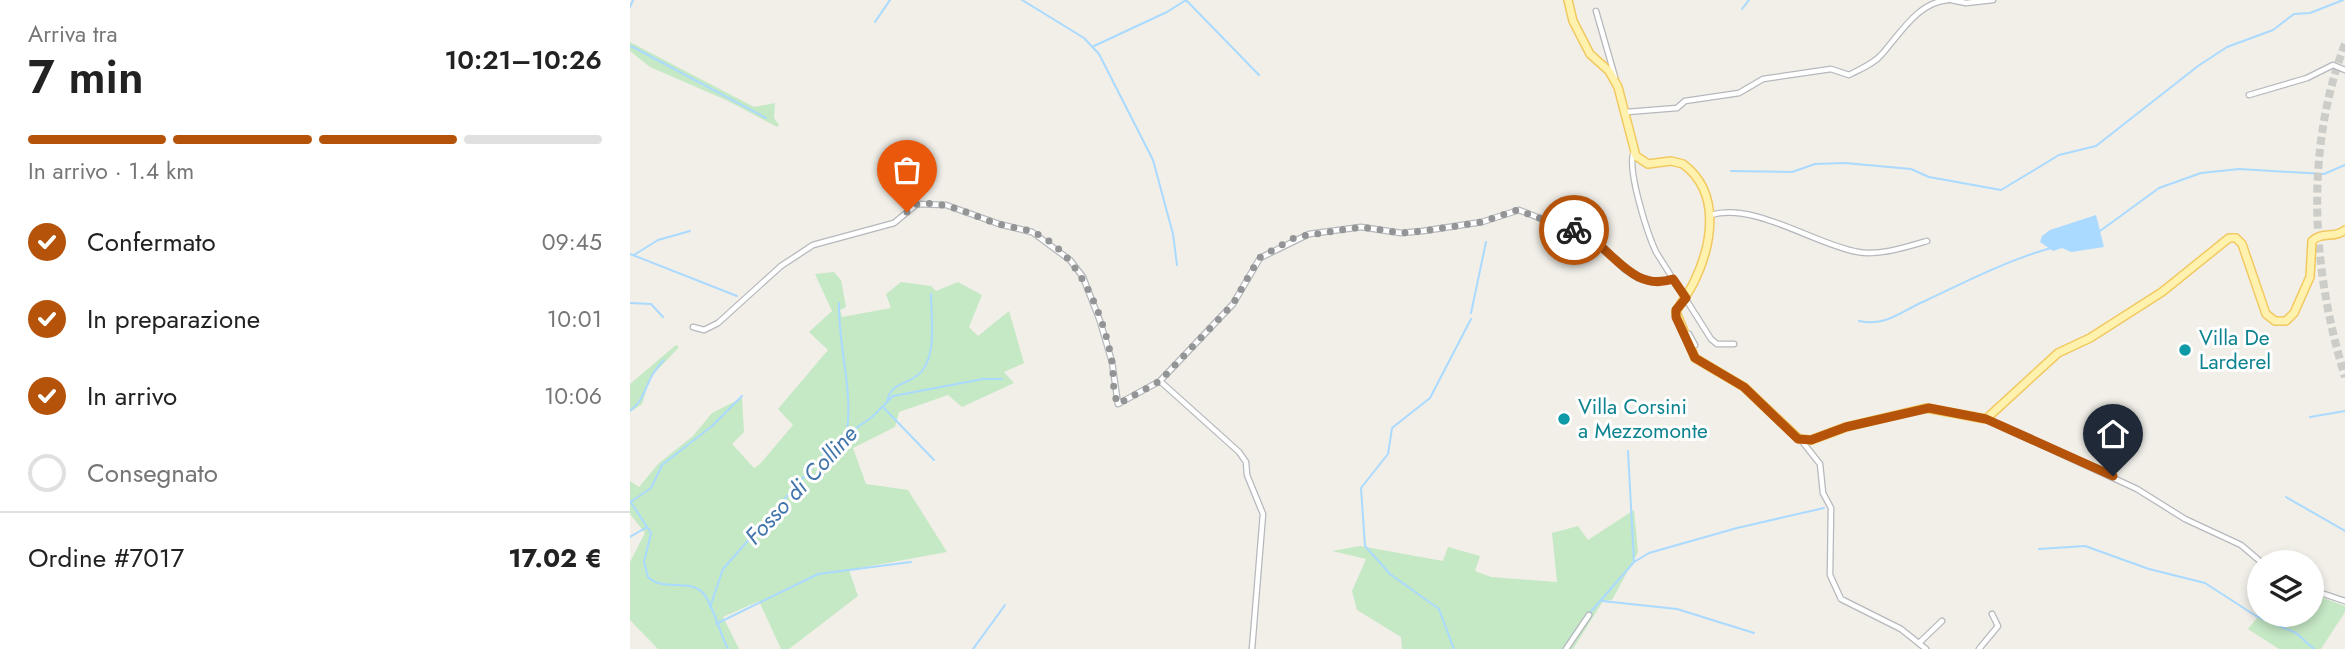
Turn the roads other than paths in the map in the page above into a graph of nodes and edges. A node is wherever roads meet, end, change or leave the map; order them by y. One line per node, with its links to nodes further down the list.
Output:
1 (1568, 0): 6 (main road)
2 (1950, 0): 3 (street); 8 (street)
3 (1993, 0)
4 (1596, 11): 6 (street)
5 (2345, 70): 7 (street)
6 (1615, 81): 8 (main road)
7 (2249, 95)
8 (1627, 112): 9 (main road)
9 (1634, 152): 10 (main road); 13 (street)
10 (1712, 215): 12 (street); 14 (main road)
11 (2345, 230): 20 (main road)
12 (1927, 241)
13 (1673, 279): 14 (street); 19 (street)
14 (1686, 298): 16 (main road); 17 (street)
15 (693, 327): 19 (street)
16 (1683, 334): 18 (street); 21 (main road)
17 (1734, 344)
18 (1695, 345)
19 (1160, 381): 29 (street)
20 (1986, 419): 21 (main road); 22 (street)
21 (1801, 440): 28 (street)
22 (2247, 550)
23 (2324, 594): 24 (street)
24 (2345, 601)
25 (1992, 614): 31 (street)
26 (1589, 615): 30 (street)
27 (1942, 621): 28 (street)
28 (1921, 647)
29 (1252, 649)
30 (1566, 649)
31 (1979, 649)

